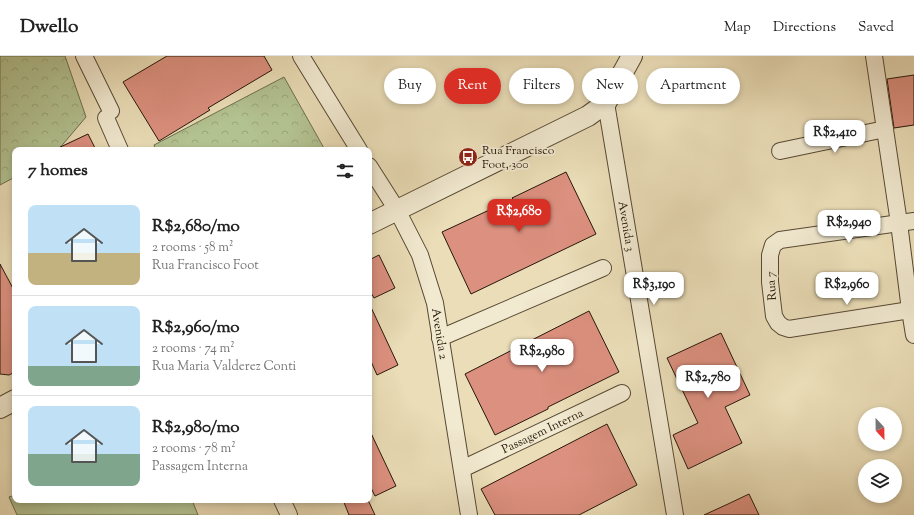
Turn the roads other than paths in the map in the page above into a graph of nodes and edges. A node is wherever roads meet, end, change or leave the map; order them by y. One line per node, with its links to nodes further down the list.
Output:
1 (85, 56): 9 (street)
2 (301, 56): 10 (street)
3 (632, 56): 5 (street)
4 (874, 56): 8 (street)
5 (625, 68)
6 (605, 104): 13 (street)
7 (606, 104): 27 (street, Avenida 3)
8 (885, 129): 11 (street); 15 (street)
9 (119, 147)
10 (357, 147)
11 (780, 151)
12 (372, 171): 13 (street, Avenida 2)
13 (397, 210): 14 (street); 19 (street, Avenida 2)
14 (372, 222)
15 (906, 222): 17 (street); 17 (street, Rua 7)
16 (603, 268): 19 (street)
17 (910, 310): 18 (street)
18 (914, 335)
19 (440, 338): 23 (street, Avenida 2)
20 (622, 393): 23 (street, Passagem Interna)
21 (12, 402): 22 (street)
22 (0, 408)
23 (462, 469): 26 (street, Avenida 2)
24 (283, 503): 25 (street)
25 (289, 515)
26 (469, 515)
27 (675, 515)

